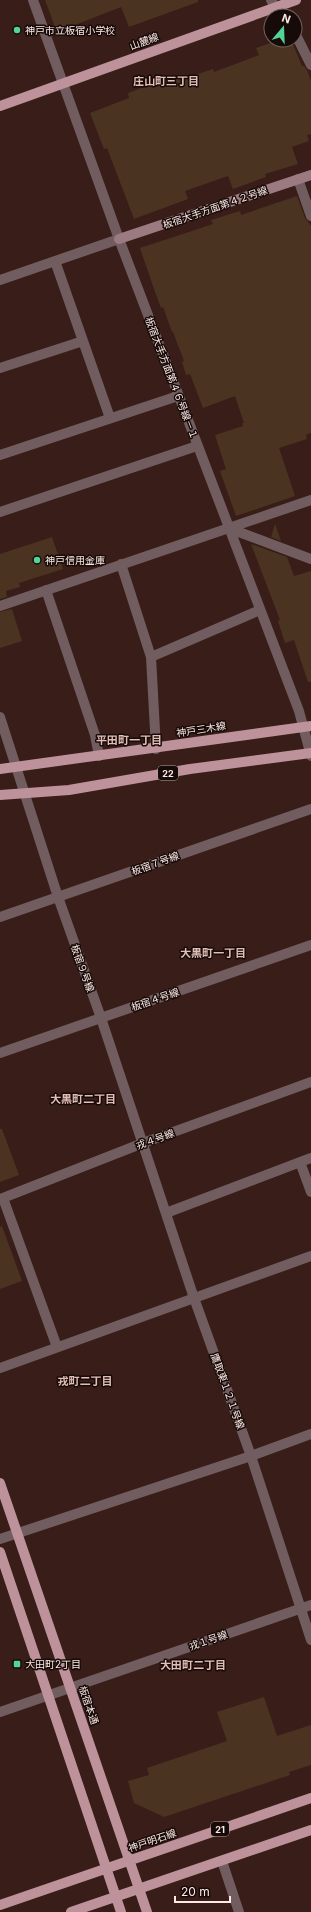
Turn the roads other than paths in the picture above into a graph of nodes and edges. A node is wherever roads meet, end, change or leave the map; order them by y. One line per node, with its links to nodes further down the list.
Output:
1 (33, 0): 7 (street, 板宿大手方面第４６号線－１)
2 (296, 0): 3 (main road, 山麓線)
3 (276, 8)
4 (263, 13): 7 (main road, 山麓線)
5 (302, 48): 6 (street)
6 (311, 65)
7 (63, 83): 8 (main road, 山麓線); 12 (street, 板宿大手方面第４６号線－１)
8 (0, 106)
9 (311, 175): 10 (street, 板宿大手方面第４２号線)
10 (298, 179): 11 (street); 12 (street, 板宿大手方面第４２号線)
11 (311, 216)
12 (119, 239): 13 (street); 17 (street, 板宿大手方面第４６号線－１)
13 (55, 261): 14 (street); 15 (street)
14 (0, 280)
15 (83, 341): 16 (street); 18 (street)
16 (0, 368)
17 (178, 396): 18 (street); 19 (street, 板宿大手方面第４６号線－１)
18 (110, 418): 20 (street)
19 (197, 446): 22 (street); 23 (street, 板宿大手方面第４６号線－１)
20 (0, 455)
21 (311, 500): 23 (street)
22 (0, 512)
23 (228, 528): 24 (street); 25 (street); 28 (street, 板宿大手方面第４６号線－１)
24 (311, 560)
25 (121, 564): 26 (street); 29 (street)
26 (46, 590): 27 (street); 34 (street)
27 (0, 606)
28 (260, 610): 29 (street); 31 (street, 板宿大手方面第４６号線－１)
29 (151, 657): 32 (street)
30 (0, 717): 35 (street, 板宿９号線)
31 (307, 726): 32 (main road, 神戸三木線); 33 (street, 板宿大手方面第４６号線－１)
32 (156, 749): 34 (main road, 神戸三木線)
33 (311, 754): 37 (main road, 22)
34 (99, 756): 35 (main road, 神戸三木線)
35 (17, 767): 36 (main road, 神戸三木線); 37 (street, 板宿９号線)
36 (0, 769)
37 (26, 793): 38 (main road, 22); 40 (street, 板宿９号線)
38 (0, 795)
39 (311, 809): 40 (street, 板宿７号線)
40 (58, 897): 41 (street, 板宿７号線); 43 (street, 板宿９号線)
41 (0, 917)
42 (311, 945): 43 (street, 板宿４号線)
43 (101, 1018): 44 (street, 板宿４号線); 46 (street, 板宿９号線)
44 (0, 1053)
45 (311, 1082): 46 (street, 戎４号線)
46 (143, 1143): 50 (street, 戎４号線); 51 (street, 鷹取東１２１号線)
47 (311, 1158): 48 (street)
48 (300, 1162): 49 (street); 51 (street)
49 (311, 1192)
50 (2, 1198): 54 (street)
51 (166, 1213): 53 (street, 鷹取東１２１号線)
52 (311, 1256): 53 (street)
53 (194, 1298): 54 (street); 57 (street, 鷹取東１２１号線)
54 (57, 1347): 55 (street)
55 (0, 1368)
56 (311, 1434): 57 (street)
57 (252, 1456): 59 (street); 63 (street, 鷹取東１２１号線)
58 (0, 1483): 59 (main road, 板宿本通)
59 (17, 1533): 60 (street); 65 (main road, 板宿本通)
60 (0, 1539)
61 (0, 1552): 66 (main road)
62 (311, 1605): 63 (street, 戎１号線)
63 (300, 1608): 64 (street, 鷹取東１２１号線); 65 (street, 戎１号線)
64 (311, 1640)
65 (70, 1688): 66 (street, 戎１号線); 70 (main road, 板宿本通)
66 (48, 1696): 67 (street, 戎１号線); 72 (main road)
67 (0, 1712)
68 (311, 1798): 70 (main road, 神戸明石線 / 21)
69 (311, 1830): 71 (main road)
70 (129, 1860): 72 (main road, 神戸明石線 / 21); 73 (main road, 板宿本通)
71 (222, 1861): 73 (main road); 79 (street)
72 (106, 1868): 74 (main road); 75 (main road, 神戸明石線 / 21)
73 (139, 1889): 74 (main road); 78 (main road, 板宿本通)
74 (116, 1897): 76 (main road); 77 (main road)
75 (0, 1905)
76 (71, 1912)
77 (121, 1912)
78 (146, 1912)
79 (239, 1912)

